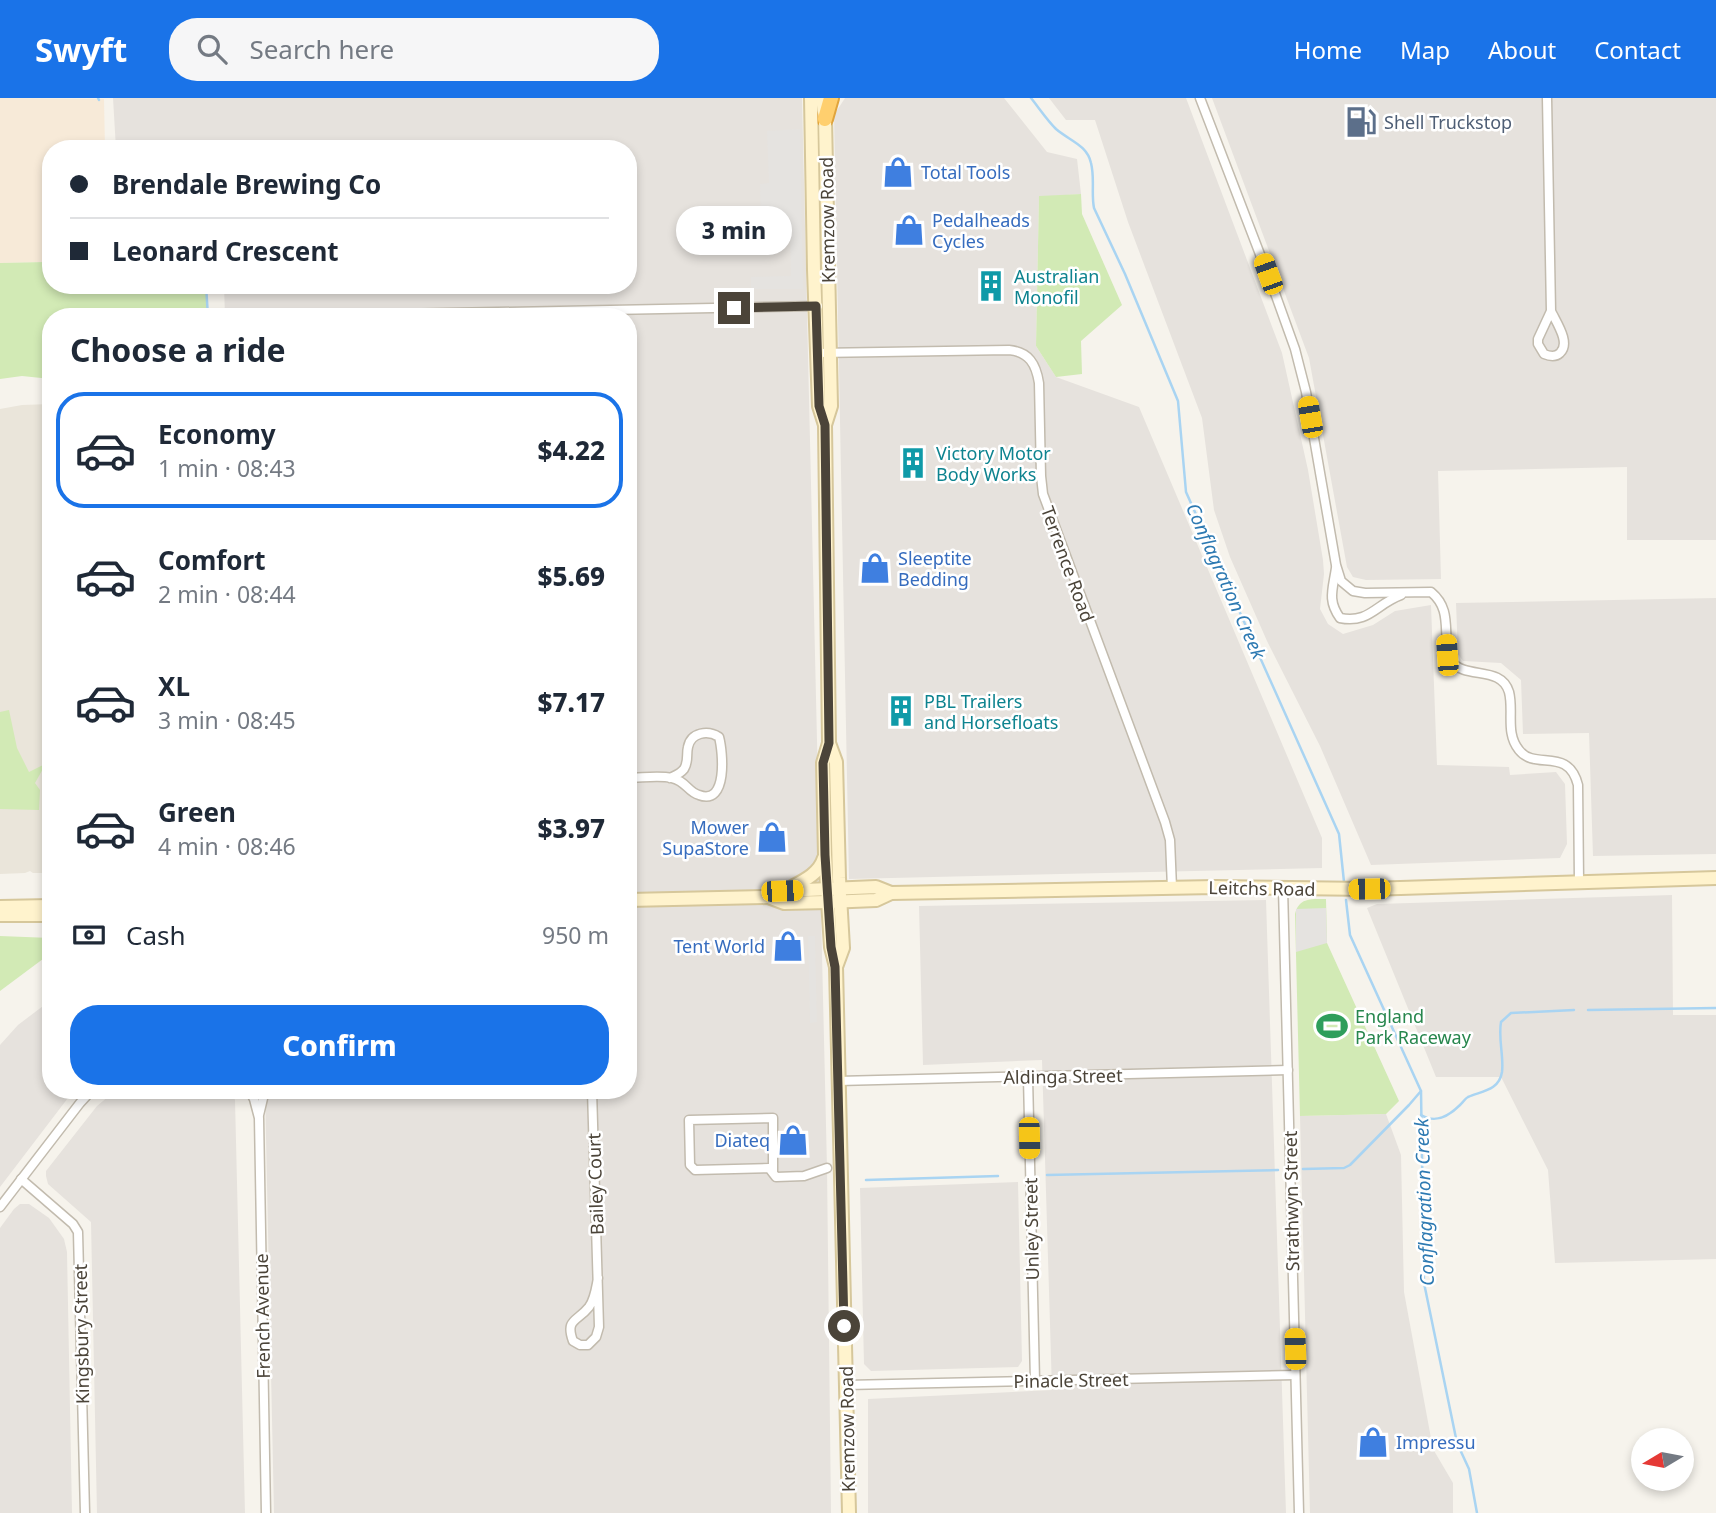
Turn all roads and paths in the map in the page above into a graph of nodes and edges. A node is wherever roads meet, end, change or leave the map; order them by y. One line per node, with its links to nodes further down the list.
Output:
1 (811, 98): 7 (street, Kremzow Road)
2 (822, 98): 6 (street, Kremzow Road)
3 (831, 98): 6 (highway)
4 (1200, 98): 11 (street)
5 (1547, 98): 8 (street)
6 (825, 119): 7 (street, Kremzow Road)
7 (822, 306): 9 (street); 10 (street, Kremzow Road)
8 (1551, 311): 8 (street)
9 (637, 312)
10 (824, 353): 15 (street, Kremzow Road); 21 (street, Terrence Road)
11 (1336, 565): 12 (street); 14 (street)
12 (1365, 593): 13 (street); 14 (street)
13 (1407, 593): 14 (street); 20 (street)
14 (1364, 618)
15 (829, 743): 18 (street, Kremzow Road); 24 (street, Kremzow Road)
16 (637, 778): 17 (street)
17 (670, 778): 17 (street)
18 (825, 855): 23 (street); 24 (street, Kremzow Road)
19 (1716, 878): 20 (street, Leitchs Road)
20 (1579, 881): 22 (street, Leitchs Road)
21 (1172, 888): 22 (street, Leitchs Road); 24 (street, Leitchs Road)
22 (1283, 888): 31 (street, Strathwyn Street)
23 (782, 891): 24 (street, Leitchs Road); 25 (street, Leitchs Road)
24 (834, 896): 25 (street, Leitchs Road); 33 (street, Kremzow Road)
25 (768, 897): 26 (street, Leitchs Road)
26 (637, 900)
27 (42, 906): 28 (street)
28 (0, 907)
29 (0, 915): 30 (street)
30 (42, 915)
31 (1287, 1070): 32 (street, Aldinga Street); 44 (street, Strathwyn Street)
32 (1028, 1077): 33 (street, Aldinga Street); 45 (street, Unley Street)
33 (838, 1081): 46 (street, Kremzow Road)
34 (84, 1099): 41 (street)
35 (254, 1099): 38 (street, French Avenue)
36 (263, 1099): 38 (street, French Avenue)
37 (593, 1099): 43 (street, Bailey Court)
38 (259, 1118): 48 (street, French Avenue)
39 (827, 1168): 40 (street)
40 (774, 1173): 40 (street)
41 (22, 1179): 42 (street); 47 (street, Kingsbury Street)
42 (0, 1207)
43 (598, 1278): 43 (street, Bailey Court)
44 (1295, 1375): 45 (street, Pinacle Street); 50 (street, Strathwyn Street)
45 (1035, 1381): 46 (street, Pinacle Street)
46 (846, 1385): 49 (street, Kremzow Road)
47 (85, 1513)
48 (266, 1513)
49 (849, 1513)
50 (1299, 1513)

